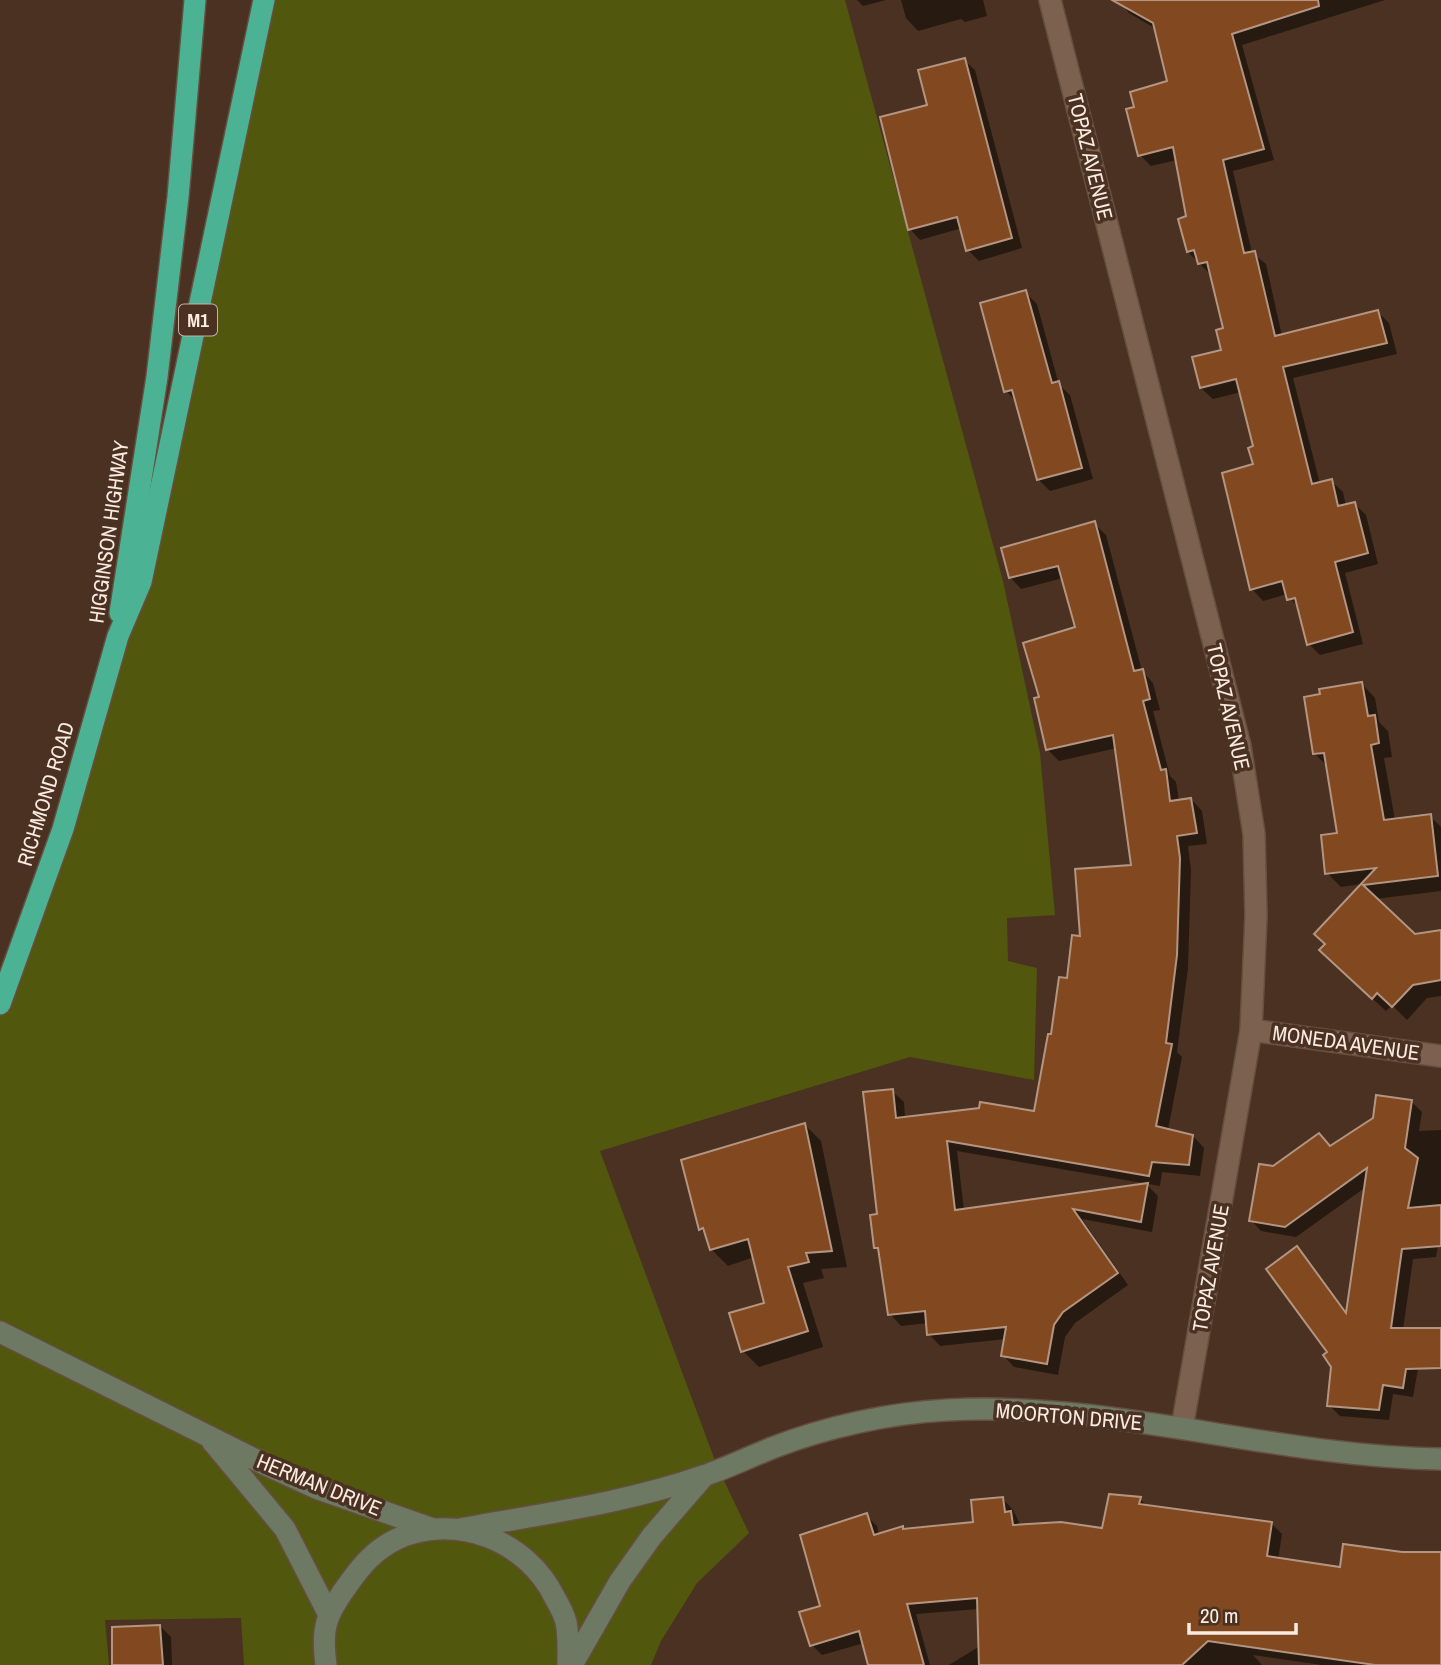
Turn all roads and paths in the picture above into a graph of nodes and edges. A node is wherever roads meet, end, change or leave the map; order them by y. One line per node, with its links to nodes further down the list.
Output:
1 (195, 0): 4 (highway, HIGGINSON HIGHWAY / M1)
2 (264, 0): 4 (highway, HIGGINSON HIGHWAY / M1)
3 (1050, 0): 6 (street, TOPAZ AVENUE)
4 (118, 636): 5 (highway, RICHMOND ROAD / M1)
5 (0, 1004)
6 (1251, 1030): 7 (street, MONEDA AVENUE); 9 (street, TOPAZ AVENUE)
7 (1441, 1056)
8 (0, 1332): 10 (street, HERMAN DRIVE)
9 (1182, 1427): 11 (street, MOORTON DRIVE); 12 (street, MOORTON DRIVE)
10 (208, 1437): 13 (street, HERMAN DRIVE); 15 (street, HERMAN DRIVE)
11 (1441, 1459)
12 (704, 1476): 14 (street, MOORTON DRIVE); 17 (street, MOORTON DRIVE)
13 (433, 1529): 14 (street); 15 (street)
14 (460, 1529): 17 (street)
15 (328, 1613): 16 (street)
16 (321, 1659)
17 (570, 1665)

